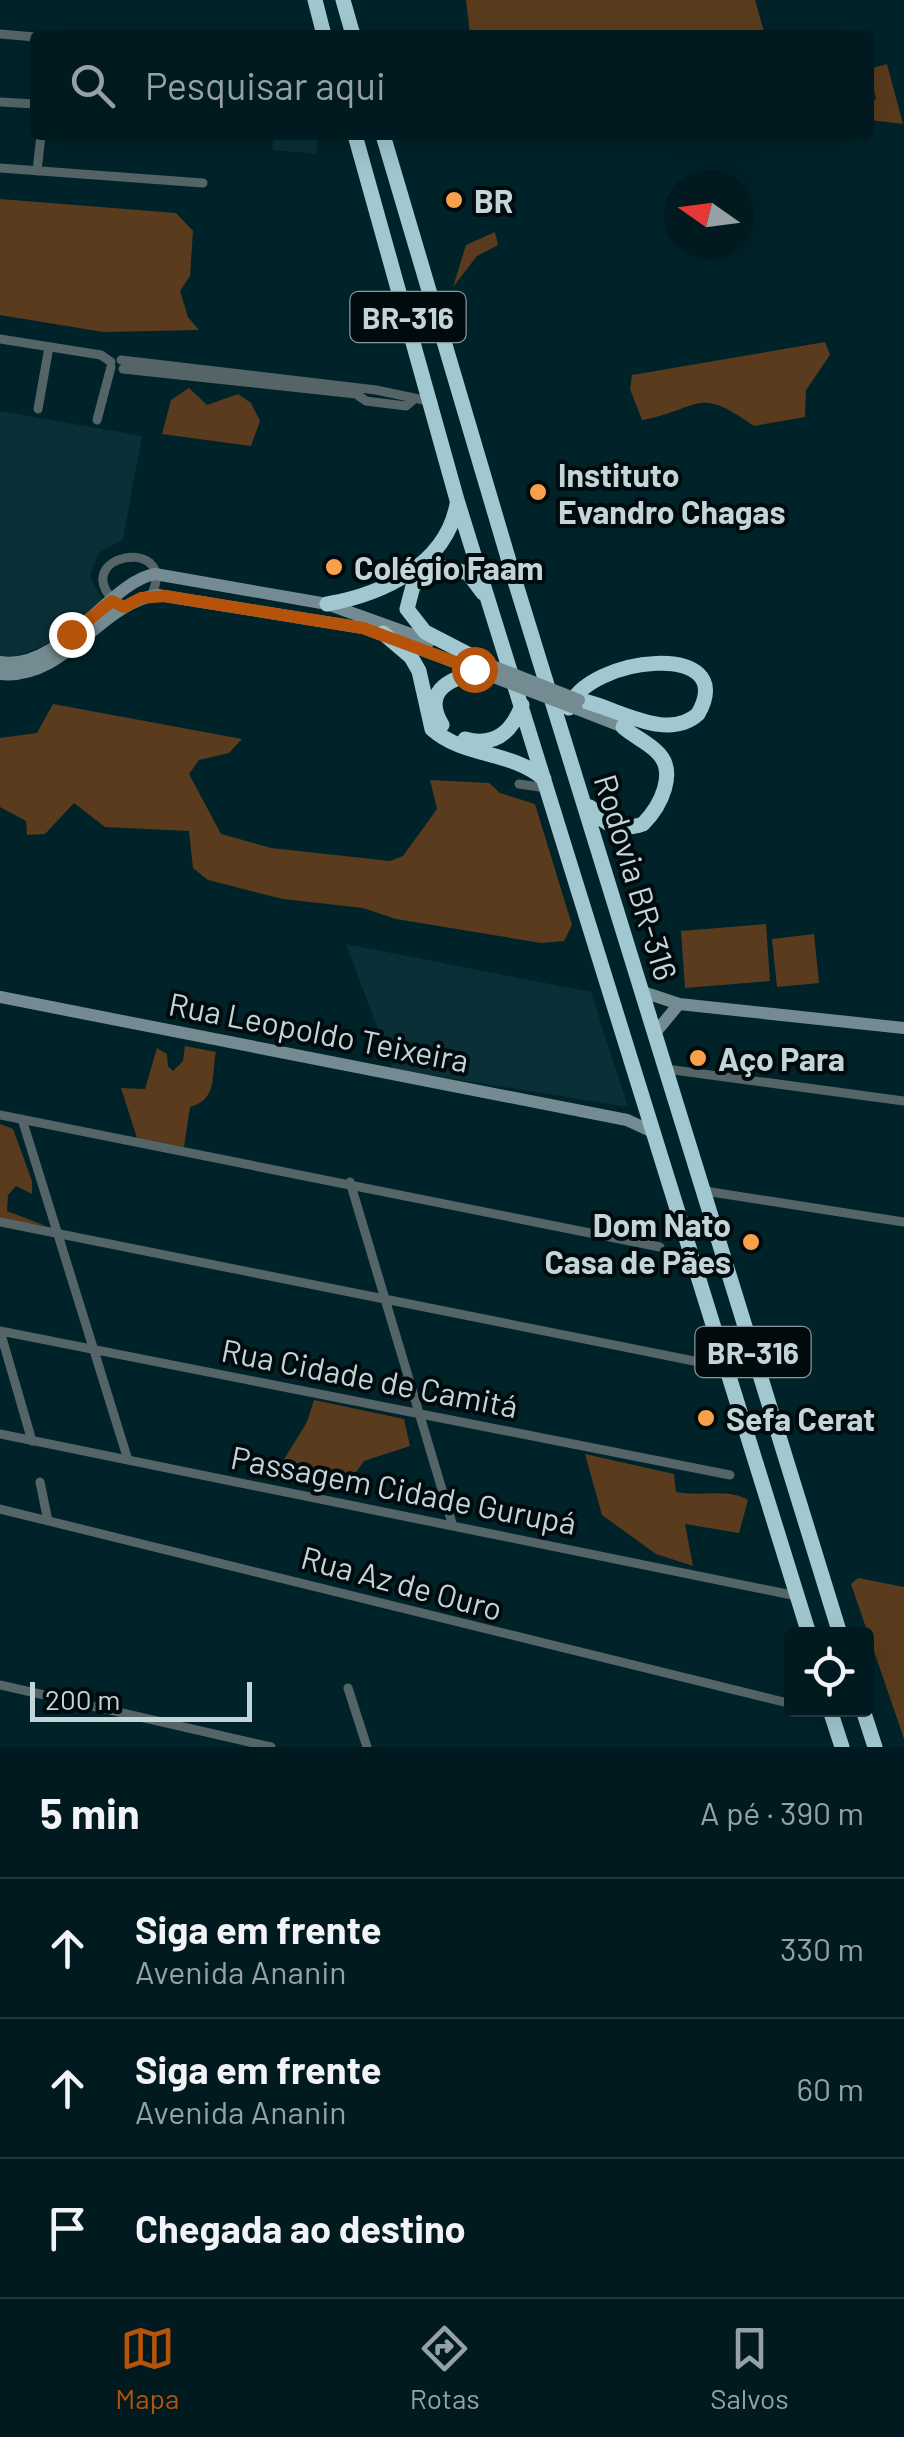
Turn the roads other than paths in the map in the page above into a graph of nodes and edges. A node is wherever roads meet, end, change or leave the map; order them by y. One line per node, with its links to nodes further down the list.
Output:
1 (315, 0): 3 (highway)
2 (342, 0): 4 (highway)
3 (323, 30)
4 (351, 30)
5 (0, 34): 6 (street)
6 (30, 37)
7 (0, 102): 8 (street)
8 (30, 104)
9 (41, 140): 13 (street)
10 (353, 140): 21 (highway, Rodovia BR-316 / BR-316)
11 (385, 140): 38 (highway, Rodovia BR-316 / BR-316)
12 (0, 168): 13 (street)
13 (38, 170): 14 (street)
14 (203, 183)
15 (0, 339): 16 (street)
16 (49, 347): 17 (street); 23 (street)
17 (117, 365): 18 (street); 24 (street)
18 (356, 391): 19 (street); 22 (street)
19 (392, 392): 20 (street); 22 (street)
20 (413, 400): 21 (street); 22 (street)
21 (433, 402): 25 (highway, Rodovia BR-316 / BR-316)
22 (390, 404)
23 (38, 409)
24 (97, 420)
25 (458, 500): 29 (highway); 30 (highway, Rodovia BR-316 / BR-316)
26 (155, 574): 27 (street); 28 (main road); 28 (street); 29 (main road)
27 (151, 596): 28 (main road); 31 (main road)
28 (118, 604): 32 (main road); 34 (main road)
29 (327, 604): 33 (main road)
30 (494, 612): 33 (highway); 35 (highway, Rodovia BR-316 / BR-316)
31 (383, 633): 33 (main road); 39 (highway)
32 (0, 662)
33 (484, 668): 35 (highway); 36 (main road, bridge)
34 (0, 674)
35 (522, 704): 39 (highway, Rodovia BR-316 / BR-316)
36 (578, 704): 37 (main road); 38 (highway)
37 (622, 727): 41 (highway)
38 (565, 732): 41 (highway, Rodovia BR-316 / BR-316)
39 (545, 783): 40 (street); 49 (highway, Rodovia BR-316 / BR-316)
40 (518, 784)
41 (586, 802): 42 (highway, Rodovia BR-316 / BR-316)
42 (643, 992): 44 (main road); 46 (highway, Rodovia BR-316 / BR-316)
43 (0, 997): 52 (main road, Rua Leopoldo Teixeira)
44 (679, 1004): 45 (main road); 46 (main road)
45 (904, 1028)
46 (655, 1033): 47 (highway, Rodovia BR-316 / BR-316)
47 (666, 1069): 48 (street); 55 (highway, Rodovia BR-316 / BR-316)
48 (904, 1101)
49 (644, 1106): 52 (main road); 53 (highway, BR-316)
50 (0, 1115): 51 (street)
51 (22, 1119): 54 (street); 58 (street)
52 (627, 1120): 53 (main road, Rua Leopoldo Teixeira)
53 (653, 1132): 62 (highway, BR-316)
54 (350, 1182): 59 (street); 61 (street)
55 (704, 1191): 57 (street); 60 (highway, Rodovia BR-316 / BR-316)
56 (0, 1222): 58 (street)
57 (904, 1222)
58 (58, 1232): 61 (street); 66 (street)
59 (660, 1247)
60 (736, 1298): 62 (highway); 63 (highway, Rodovia BR-316 / BR-316)
61 (386, 1300): 67 (street); 68 (street)
62 (706, 1310): 64 (highway, BR-316)
63 (744, 1323): 64 (highway); 79 (highway, Rodovia BR-316 / BR-316)
64 (712, 1329): 67 (highway, BR-316)
65 (0, 1331): 66 (street, Rua Cidade de Camitá); 70 (street)
66 (92, 1348): 68 (street, Rua Cidade de Camitá); 71 (street)
67 (724, 1367): 77 (highway, BR-316)
68 (419, 1411): 72 (street, Rua Cidade de Camitá); 76 (street)
69 (0, 1434): 70 (street, Passagem Cidade Gurupá)
70 (32, 1441): 71 (street, Passagem Cidade Gurupá)
71 (128, 1460): 76 (street, Passagem Cidade Gurupá)
72 (730, 1474)
73 (40, 1482): 75 (street)
74 (0, 1509): 75 (street, Rua Az de Ouro)
75 (48, 1522): 82 (street, Rua Az de Ouro)
76 (452, 1523): 77 (street, Passagem Cidade Gurupá)
77 (797, 1596): 78 (highway, BR-316)
78 (806, 1627)
79 (838, 1627)
80 (0, 1684): 85 (street)
81 (348, 1688): 86 (street)
82 (784, 1702)
83 (829, 1717): 87 (highway)
84 (865, 1717): 88 (highway)
85 (271, 1747)
86 (367, 1747)
87 (842, 1747)
88 (875, 1747)

